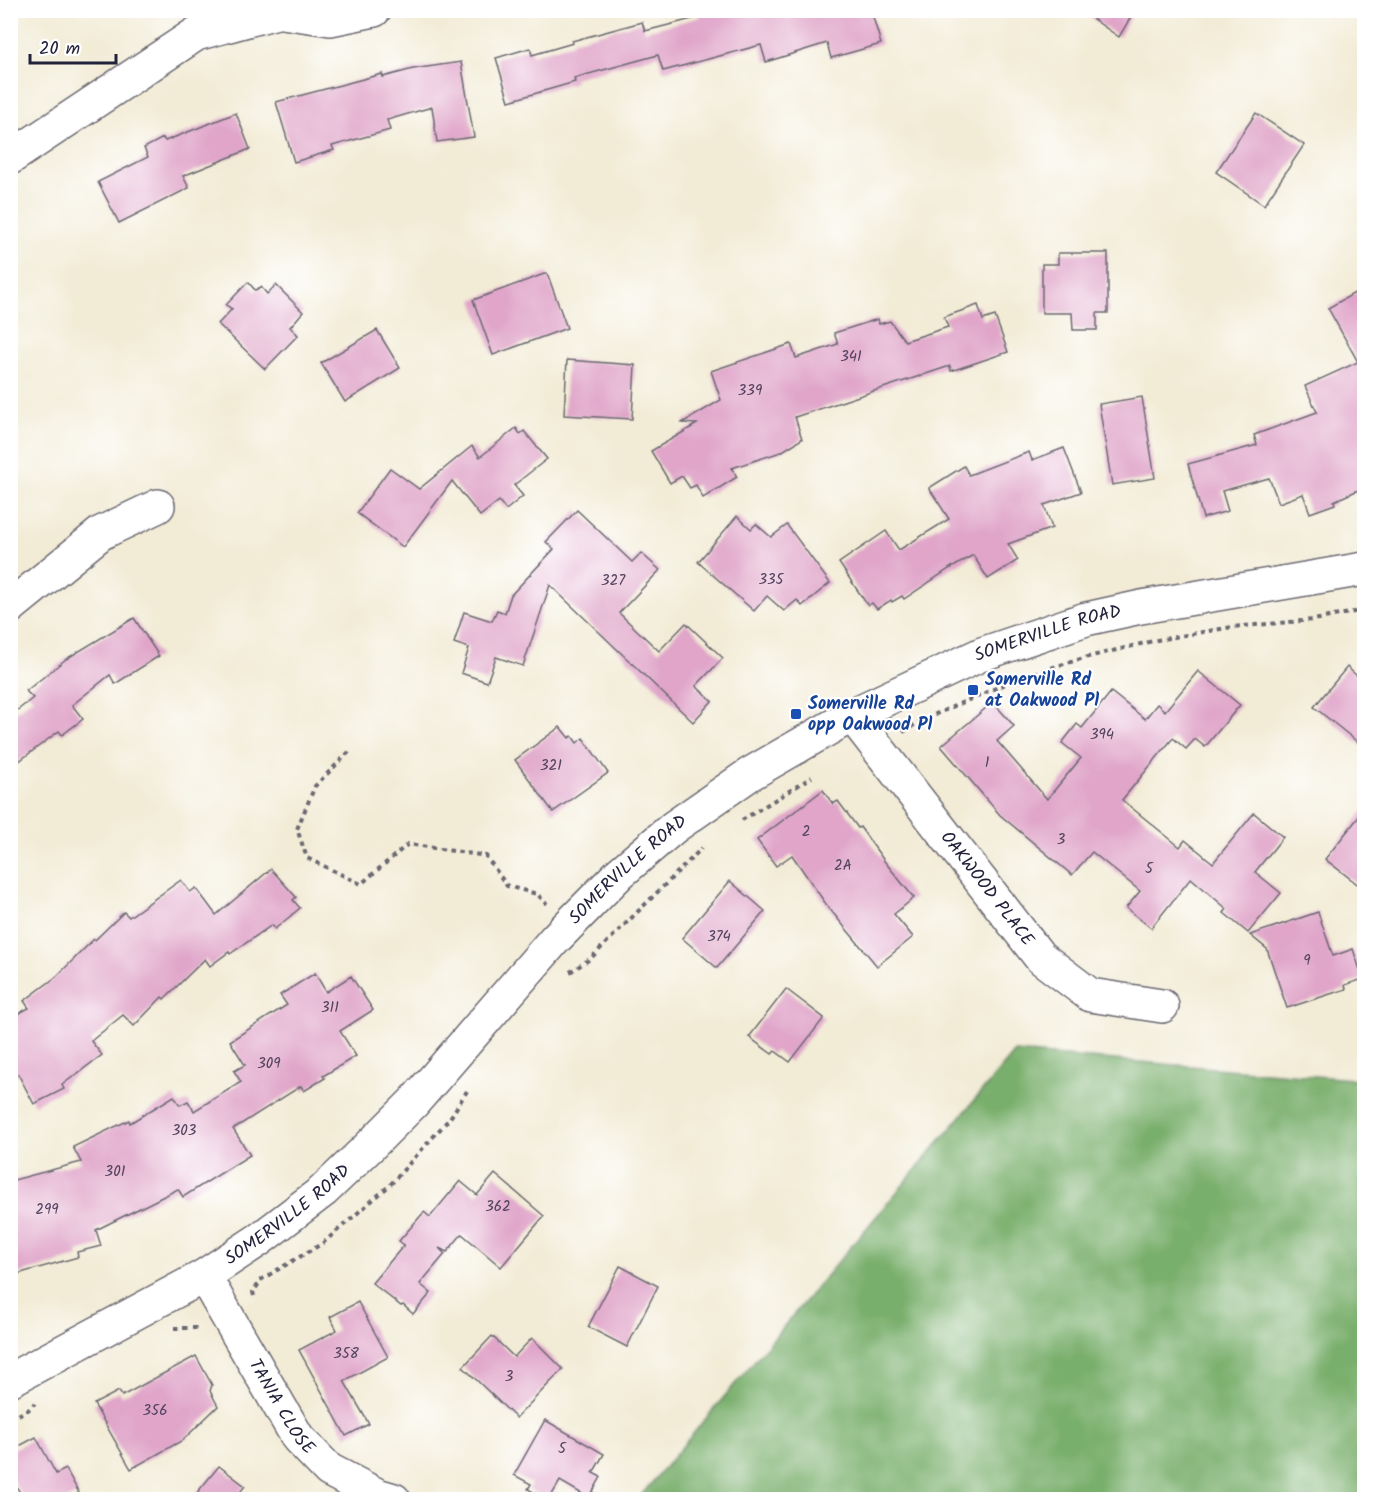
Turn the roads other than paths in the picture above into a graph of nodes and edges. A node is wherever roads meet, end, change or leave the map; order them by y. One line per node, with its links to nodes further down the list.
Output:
1 (374, 10): 2 (street)
2 (283, 11): 3 (street)
3 (10, 158)
4 (158, 506): 6 (street)
5 (1365, 569): 7 (street, SOMERVILLE ROAD)
6 (10, 607)
7 (852, 715): 8 (street, OAKWOOD PLACE); 9 (street, SOMERVILLE ROAD)
8 (1162, 1006)
9 (204, 1276): 10 (street, SOMERVILLE ROAD); 11 (street, TANIA CLOSE)
10 (10, 1380)
11 (394, 1500)

